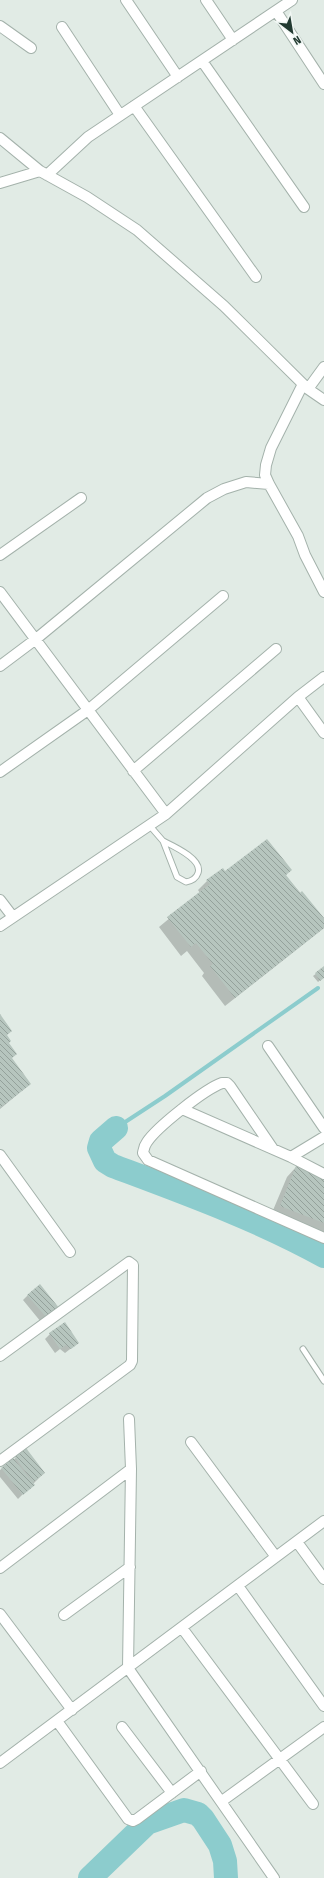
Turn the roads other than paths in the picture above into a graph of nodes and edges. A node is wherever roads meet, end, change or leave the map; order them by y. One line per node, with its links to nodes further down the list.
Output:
1 (126, 0): 10 (street)
2 (206, 0): 7 (street)
3 (292, 0): 4 (street)
4 (276, 11): 7 (street); 11 (street)
5 (0, 26): 8 (street)
6 (62, 27): 13 (street)
7 (233, 40): 9 (street)
8 (31, 48)
9 (202, 61): 10 (street); 17 (street)
10 (178, 77): 12 (street)
11 (324, 84)
12 (134, 106): 13 (street); 18 (street)
13 (120, 115): 15 (street)
14 (0, 138): 15 (street)
15 (43, 173): 16 (street); 20 (street)
16 (0, 183)
17 (304, 207)
18 (256, 277)
19 (324, 367): 20 (street)
20 (306, 386): 21 (street); 22 (street)
21 (322, 399)
22 (269, 484): 26 (street); 28 (street)
23 (81, 498): 24 (street)
24 (0, 555)
25 (0, 592): 28 (street)
26 (324, 592)
27 (223, 596): 33 (street)
28 (36, 639): 30 (street); 33 (street)
29 (276, 649): 35 (street)
30 (0, 666)
31 (324, 677): 32 (street)
32 (298, 697): 34 (street); 37 (street)
33 (88, 710): 35 (street); 36 (street)
34 (324, 733)
35 (133, 771): 37 (street)
36 (0, 772)
37 (166, 814): 38 (street)
38 (150, 826): 39 (lane); 41 (street)
39 (163, 841): 39 (lane)
40 (0, 900): 41 (street)
41 (13, 917): 42 (street)
42 (0, 926)
43 (268, 1046): 45 (street)
44 (182, 1109): 47 (street); 47 (street); 51 (street)
45 (324, 1128)
46 (324, 1137): 49 (street)
47 (273, 1149): 49 (street)
48 (0, 1155): 52 (street)
49 (291, 1157): 50 (street)
50 (324, 1174)
51 (324, 1238)
52 (70, 1252)
53 (302, 1349): 55 (lane)
54 (0, 1356): 58 (street)
55 (324, 1381)
56 (130, 1419): 59 (street)
57 (191, 1442): 62 (street)
58 (0, 1461)
59 (131, 1469): 63 (street); 64 (street)
60 (324, 1522): 61 (street)
61 (296, 1542): 62 (street); 65 (street)
62 (276, 1557): 66 (street)
63 (130, 1566): 68 (street); 70 (street)
64 (0, 1568)
65 (324, 1579)
66 (238, 1586): 69 (street); 71 (street)
67 (0, 1614): 72 (street)
68 (64, 1615)
69 (182, 1628): 70 (street); 76 (street)
70 (128, 1668): 72 (street); 78 (street)
71 (324, 1706)
72 (72, 1710): 73 (street)
73 (57, 1721): 77 (street); 79 (street)
74 (122, 1727): 79 (street)
75 (324, 1727): 76 (street)
76 (281, 1758): 80 (street); 81 (street)
77 (0, 1763)
78 (201, 1771): 79 (street); 80 (street)
79 (172, 1792)
80 (222, 1801): 82 (street)
81 (313, 1804)
82 (274, 1878)

